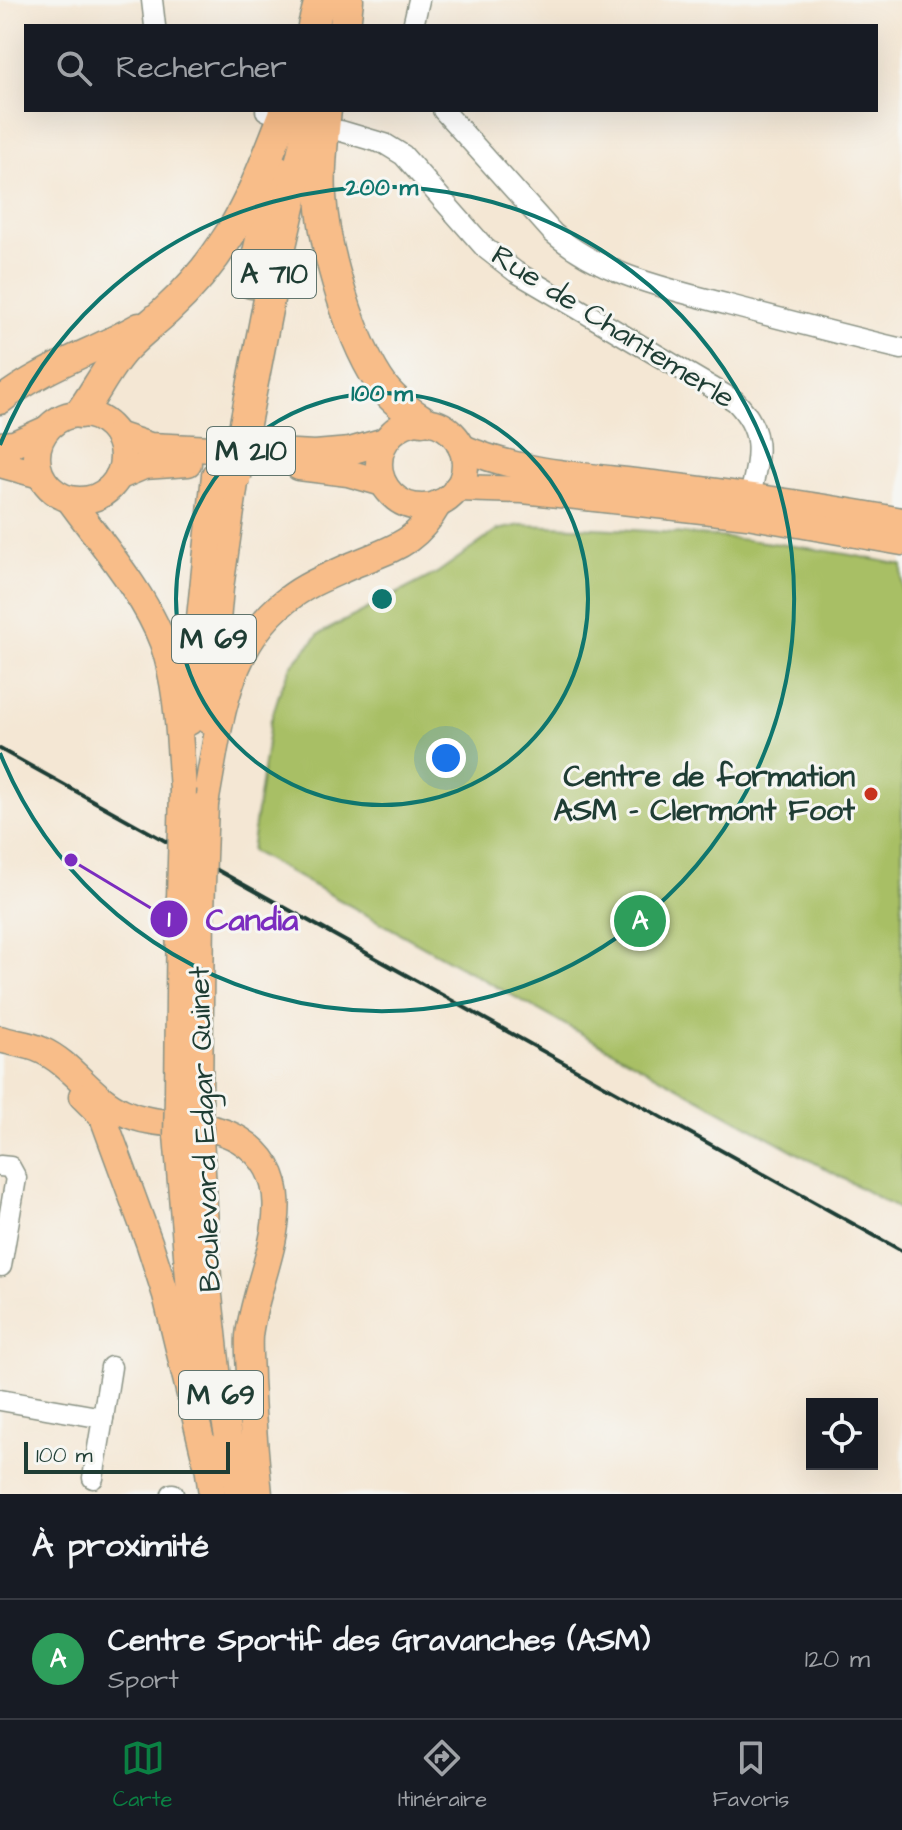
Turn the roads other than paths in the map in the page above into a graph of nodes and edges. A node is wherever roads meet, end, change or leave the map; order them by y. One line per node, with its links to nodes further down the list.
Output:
1 (152, 0): 6 (street)
2 (320, 0): 7 (highway)
3 (341, 0): 8 (highway)
4 (348, 0): 9 (highway)
5 (419, 0): 10 (street)
6 (155, 24)
7 (314, 24)
8 (335, 24)
9 (345, 24)
10 (413, 24)
11 (287, 112): 16 (highway)
12 (288, 112): 23 (highway, A 710)
13 (313, 112): 23 (highway, A 710)
14 (445, 112): 17 (street)
15 (334, 121): 20 (highway); 33 (street, Rue de Chantemerle)
16 (170, 308): 18 (main road); 19 (highway)
17 (902, 349)
18 (0, 401)
19 (80, 413): 21 (main road); 22 (main road)
20 (422, 420): 24 (main road); 26 (main road)
21 (45, 430): 25 (main road); 28 (main road)
22 (117, 435): 24 (main road, M 210); 30 (main road)
23 (232, 438): 29 (highway, A 710)
24 (385, 441): 31 (main road)
25 (0, 445)
26 (461, 447): 32 (main road); 33 (main road)
27 (0, 464): 28 (main road)
28 (40, 475): 34 (main road)
29 (226, 476): 37 (main road, M 69); 38 (main road, Boulevard Edgar Quinet / M 69)
30 (118, 477): 31 (main road, M 210); 34 (main road)
31 (383, 483): 32 (main road)
32 (448, 496): 36 (main road); 38 (main road)
33 (750, 496): 35 (main road)
34 (69, 499): 37 (main road)
35 (902, 521)
36 (902, 542)
37 (183, 789): 39 (main road, Boulevard Edgar Quinet / M 69, bridge)
38 (205, 804): 39 (main road, Boulevard Edgar Quinet / M 69, bridge)
39 (190, 904): 41 (main road, Boulevard Edgar Quinet / M 69, bridge)
40 (9, 1042): 47 (main road); 51 (main road)
41 (188, 1136): 47 (main road, Boulevard Edgar Quinet / M 69); 50 (main road, Boulevard Edgar Quinet / M 69)
42 (0, 1166): 43 (street)
43 (0, 1268)
44 (111, 1367): 46 (street)
45 (0, 1400): 46 (street)
46 (103, 1418): 48 (street)
47 (206, 1461): 49 (main road, Boulevard Edgar Quinet / M 69)
48 (93, 1478)
49 (212, 1494)
50 (238, 1494)
51 (259, 1494)

